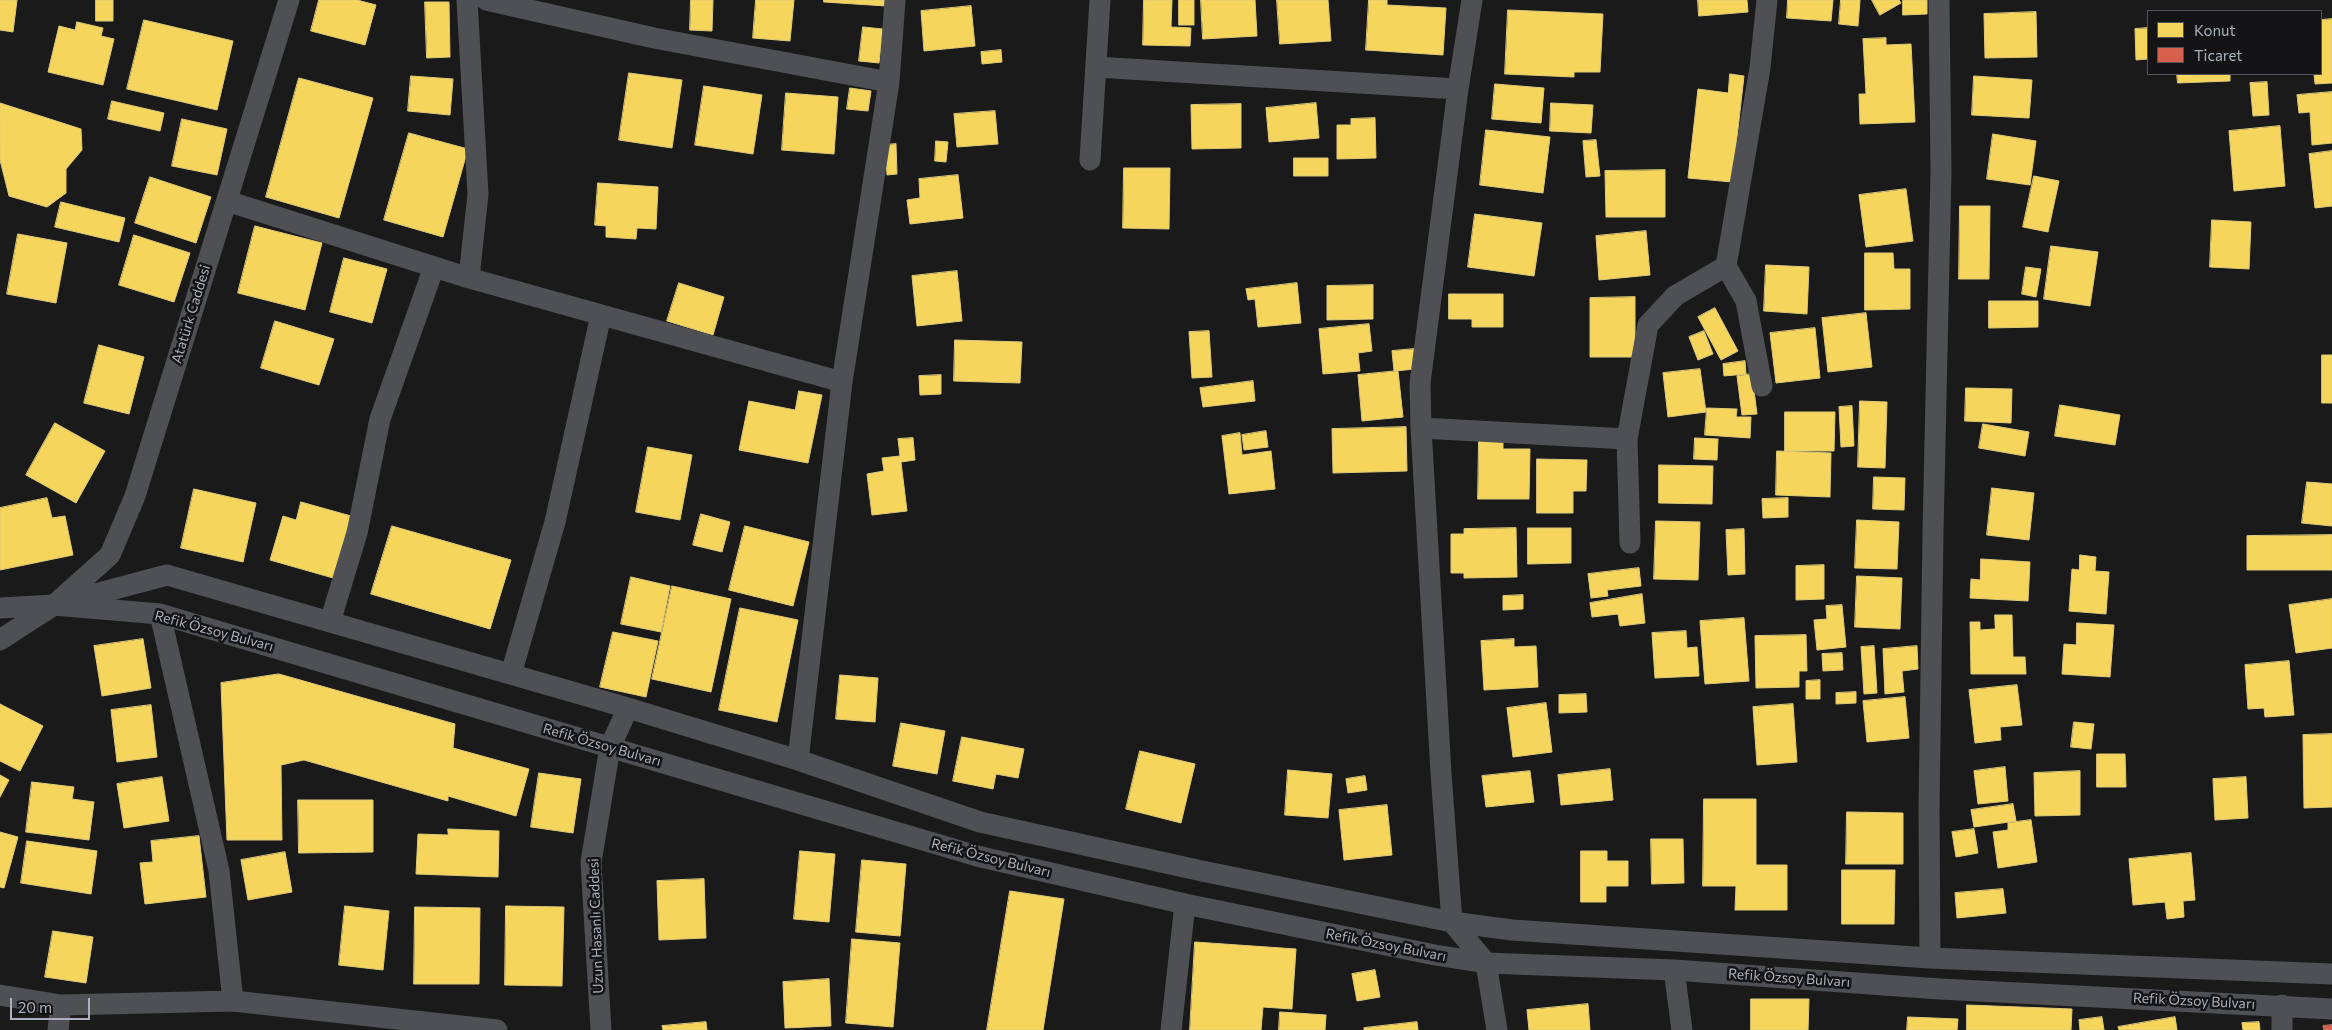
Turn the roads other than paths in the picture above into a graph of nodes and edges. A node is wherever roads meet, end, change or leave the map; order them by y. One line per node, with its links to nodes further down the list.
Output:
1 (289, 0): 13 (street, Atatürk Caddesi)
2 (467, 0): 16 (street)
3 (486, 0): 10 (street)
4 (895, 0): 10 (street)
5 (1100, 0): 9 (street)
6 (1472, 0): 11 (street)
7 (1767, 0): 14 (street)
8 (1939, 0): 34 (street)
9 (1096, 67): 11 (street); 12 (street)
10 (889, 82): 18 (street)
11 (1458, 89): 20 (street)
12 (1090, 160)
13 (227, 201): 15 (street); 23 (street, Atatürk Caddesi)
14 (1726, 266): 19 (street); 21 (street)
15 (434, 267): 16 (street); 26 (street)
16 (469, 278): 17 (street)
17 (601, 315): 18 (street); 28 (street)
18 (842, 382): 31 (street)
19 (1762, 386)
20 (1421, 428): 21 (street); 33 (street)
21 (1627, 439): 22 (street)
22 (1630, 543)
23 (54, 605): 24 (street); 25 (street, Refik Özsoy Bulvarı); 26 (street); 27 (street)
24 (0, 608)
25 (160, 614): 30 (street, Refik Özsoy Bulvarı); 39 (street)
26 (330, 622): 28 (street)
27 (0, 640)
28 (511, 674): 29 (street)
29 (628, 708): 30 (street, Uzun Hasanlı Caddesi); 31 (street)
30 (610, 747): 32 (street, Refik Özsoy Bulvarı); 45 (street, Uzun Hasanlı Caddesi)
31 (798, 760): 33 (street)
32 (1185, 904): 35 (street, Refik Özsoy Bulvarı); 46 (street)
33 (1452, 922): 34 (street); 35 (street)
34 (1930, 958): 37 (street)
35 (1486, 962): 36 (street, Refik Özsoy Bulvarı); 47 (street)
36 (1674, 970): 41 (street, Refik Özsoy Bulvarı); 48 (street)
37 (2332, 974)
38 (0, 994): 40 (street)
39 (233, 1001): 40 (street); 44 (street)
40 (61, 1004): 43 (street)
41 (2282, 1005): 42 (street, Refik Özsoy Bulvarı); 49 (street)
42 (2332, 1009)
43 (58, 1030)
44 (498, 1030)
45 (601, 1030)
46 (1171, 1030)
47 (1497, 1030)
48 (1682, 1030)
49 (2282, 1030)

